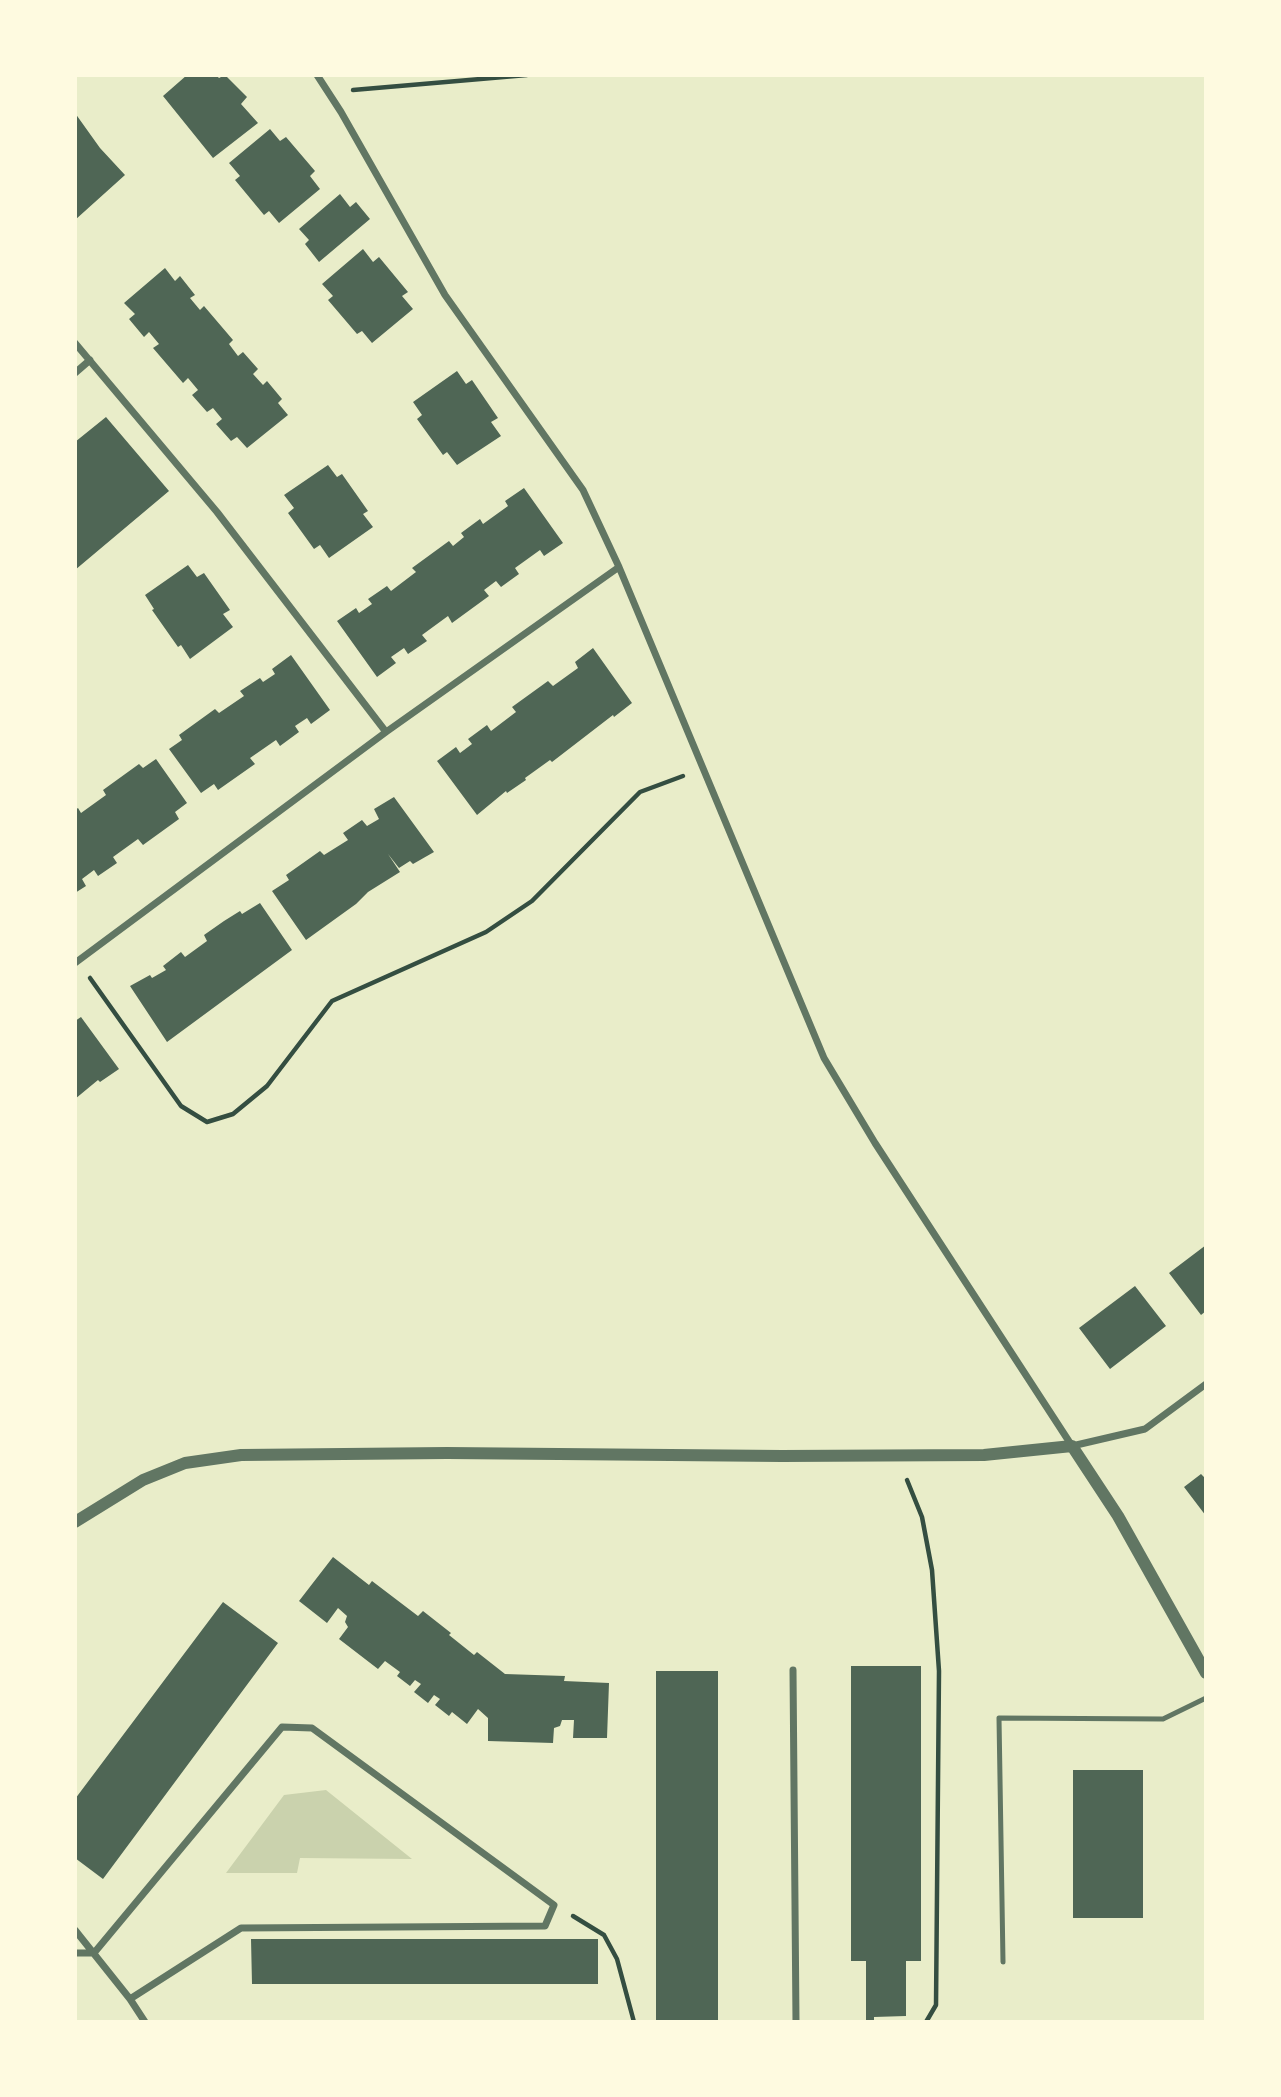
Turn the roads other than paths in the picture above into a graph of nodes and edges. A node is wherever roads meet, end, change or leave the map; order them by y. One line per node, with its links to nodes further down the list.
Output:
1 (317, 75): 5 (street)
2 (75, 343): 3 (street)
3 (90, 360): 4 (street); 6 (street)
4 (75, 373)
5 (619, 567): 6 (street); 9 (street)
6 (386, 732): 7 (street)
7 (76, 960)
8 (1206, 1384): 9 (street)
9 (1072, 1446): 10 (street); 12 (street)
10 (75, 1522)
11 (793, 1670): 20 (street)
12 (1206, 1673)
13 (1206, 1698): 17 (lane)
14 (75, 1930): 16 (street)
15 (75, 1953): 16 (street)
16 (94, 1954): 18 (street); 18 (street)
17 (1003, 1962)
18 (130, 1999): 19 (street)
19 (145, 2022)
20 (796, 2022)

